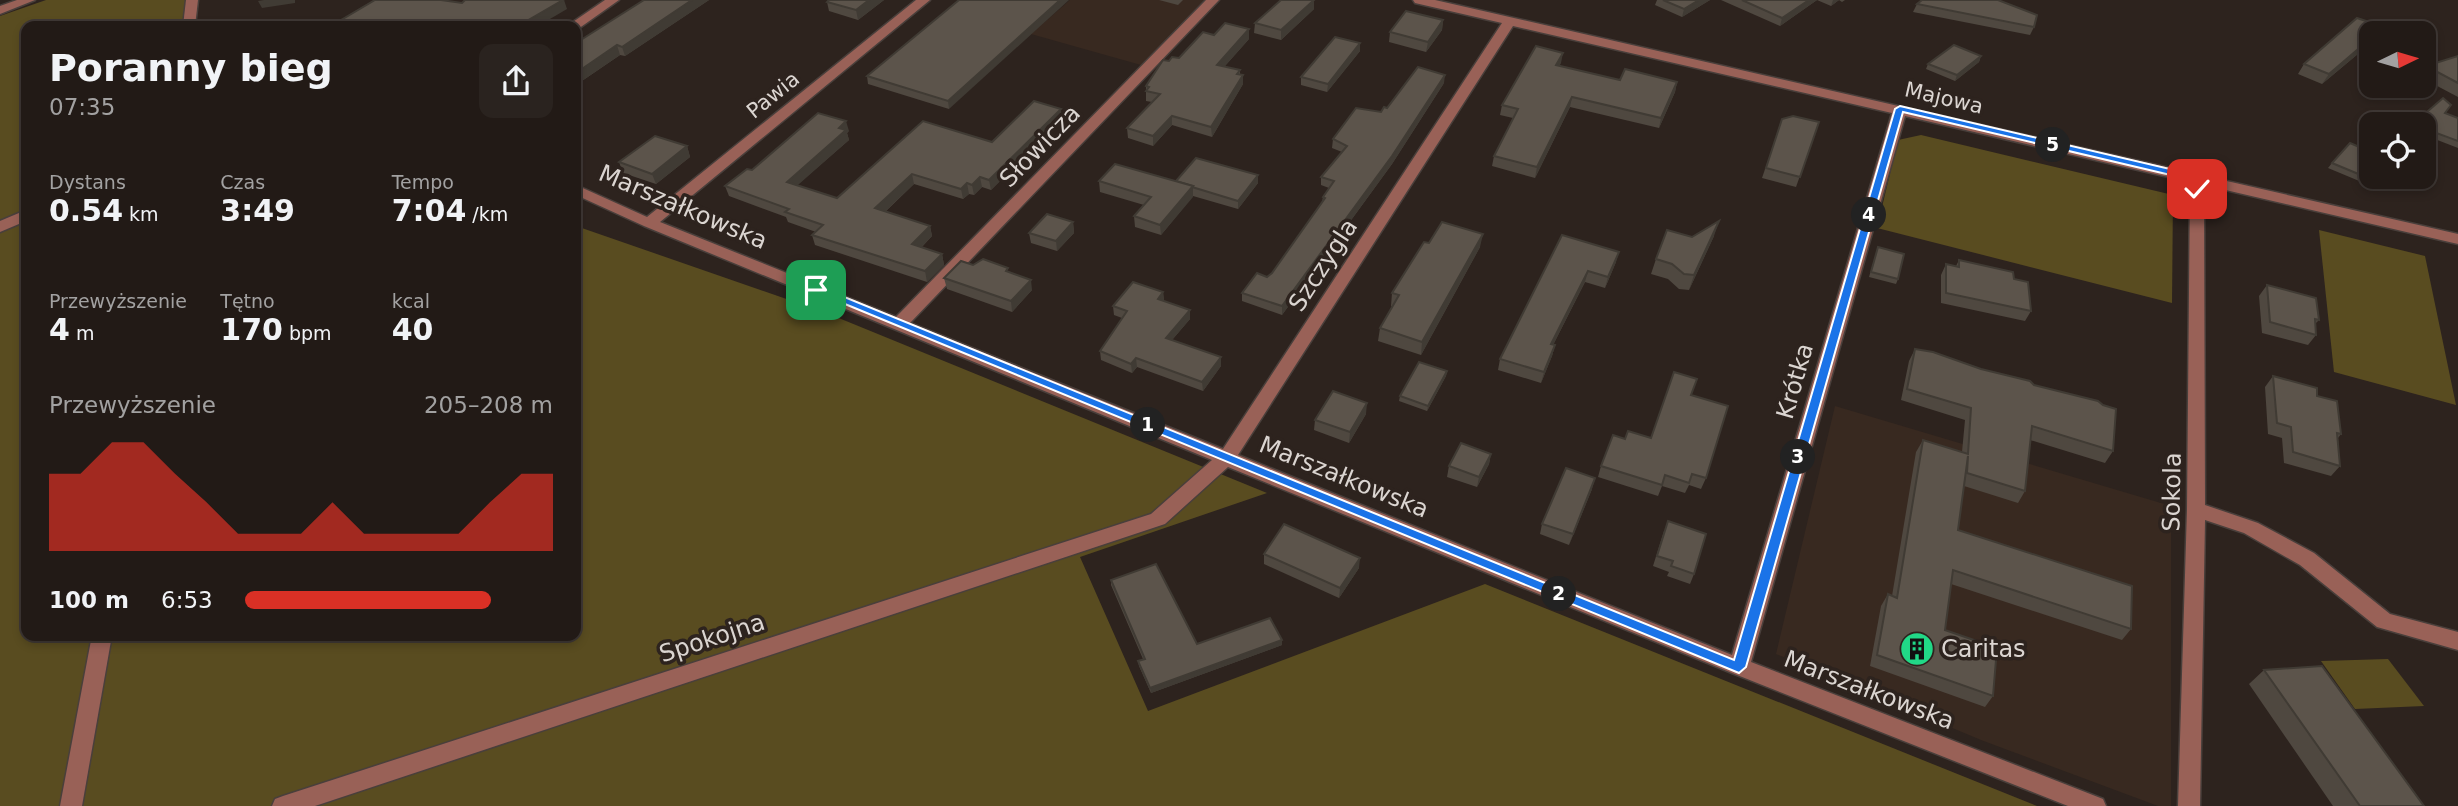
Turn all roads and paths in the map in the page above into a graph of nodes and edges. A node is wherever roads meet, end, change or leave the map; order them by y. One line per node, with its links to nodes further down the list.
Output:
1 (29, 0): 7 (street)
2 (192, 0): 8 (street)
3 (613, 0): 9 (street)
4 (924, 0): 15 (street, Pawia)
5 (1213, 0): 18 (street, Słowicza)
6 (1419, 0): 10 (street, Majowa)
7 (0, 10)
8 (190, 21)
9 (581, 21)
10 (1510, 21): 11 (street, Majowa); 19 (street, Szczygla)
11 (1900, 109): 12 (street, Majowa); 24 (street, Krótka)
12 (2197, 178): 17 (street, Majowa); 20 (street, Sokola)
13 (581, 192): 15 (street, Marszałkowska)
14 (21, 217): 16 (street)
15 (649, 223): 18 (street, Marszałkowska)
16 (0, 227)
17 (2458, 239)
18 (900, 323): 19 (street, Marszałkowska)
19 (1227, 457): 21 (street, Szczygla); 24 (street, Marszałkowska)
20 (2196, 509): 23 (street); 28 (street, Sokola)
21 (1158, 519): 26 (street, Spokojna)
22 (101, 641): 25 (street)
23 (2458, 641)
24 (1739, 667): 27 (street, Marszałkowska)
25 (71, 806)
26 (284, 806)
27 (2095, 806)
28 (2189, 806)

